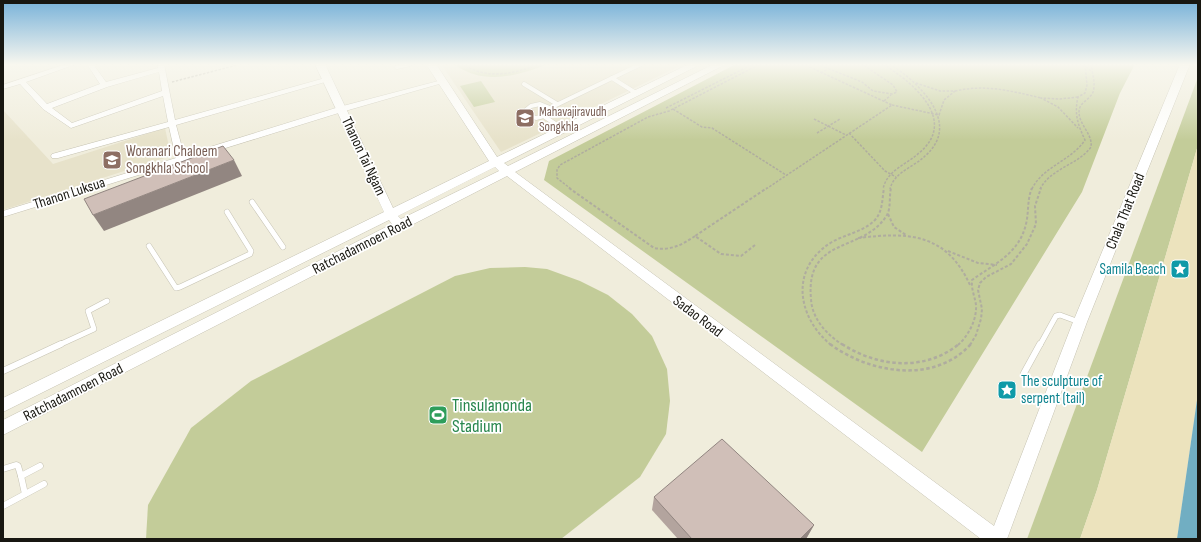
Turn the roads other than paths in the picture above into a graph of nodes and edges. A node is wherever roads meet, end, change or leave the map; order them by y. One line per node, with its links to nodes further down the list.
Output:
1 (29, 89): 16 (street)
2 (93, 89): 16 (street)
3 (294, 89): 20 (street)
4 (332, 89): 18 (street, Thanon Tai Ngam)
5 (415, 89): 18 (street, Thanon Luksua)
6 (447, 89): 24 (street, Sadao Road)
7 (533, 89): 15 (lane)
8 (589, 89): 15 (lane)
9 (630, 89): 14 (lane)
10 (644, 89): 14 (street, Ratchadamnoen Road)
11 (671, 89): 25 (street, Ratchadamnoen Road)
12 (1175, 89): 34 (street, Chala That Road)
13 (167, 92): 16 (street); 20 (street)
14 (636, 93): 21 (street, Ratchadamnoen Road)
15 (558, 104): 17 (lane)
16 (46, 107)
17 (550, 108): 19 (lane); 19 (lane)
18 (342, 109): 23 (street, Thanon Luksua); 29 (street, Thanon Tai Ngam)
19 (545, 117): 21 (lane)
20 (172, 123): 22 (street); 23 (street)
21 (563, 129): 24 (street, Ratchadamnoen Road)
22 (55, 156)
23 (180, 158): 28 (street, Thanon Luksua)
24 (495, 162): 25 (street, Sadao Road); 29 (street, Ratchadamnoen Road)
25 (507, 172): 30 (street, Ratchadamnoen Road); 45 (street, Sadao Road)
26 (252, 202): 32 (lane)
27 (228, 212): 31 (lane)
28 (3, 214)
29 (390, 215): 30 (street, Thanon Tai Ngam); 37 (street, Ratchadamnoen Road)
30 (400, 225): 38 (street, Ratchadamnoen Road)
31 (149, 246)
32 (283, 248)
33 (107, 301): 35 (lane)
34 (1080, 322): 36 (lane); 45 (street, Chala That Road)
35 (3, 371)
36 (1024, 373)
37 (3, 405)
38 (3, 428)
39 (40, 466): 41 (lane)
40 (3, 470): 41 (lane)
41 (22, 476): 43 (lane)
42 (44, 484): 43 (lane)
43 (25, 494): 44 (lane)
44 (3, 506)
45 (997, 539)

